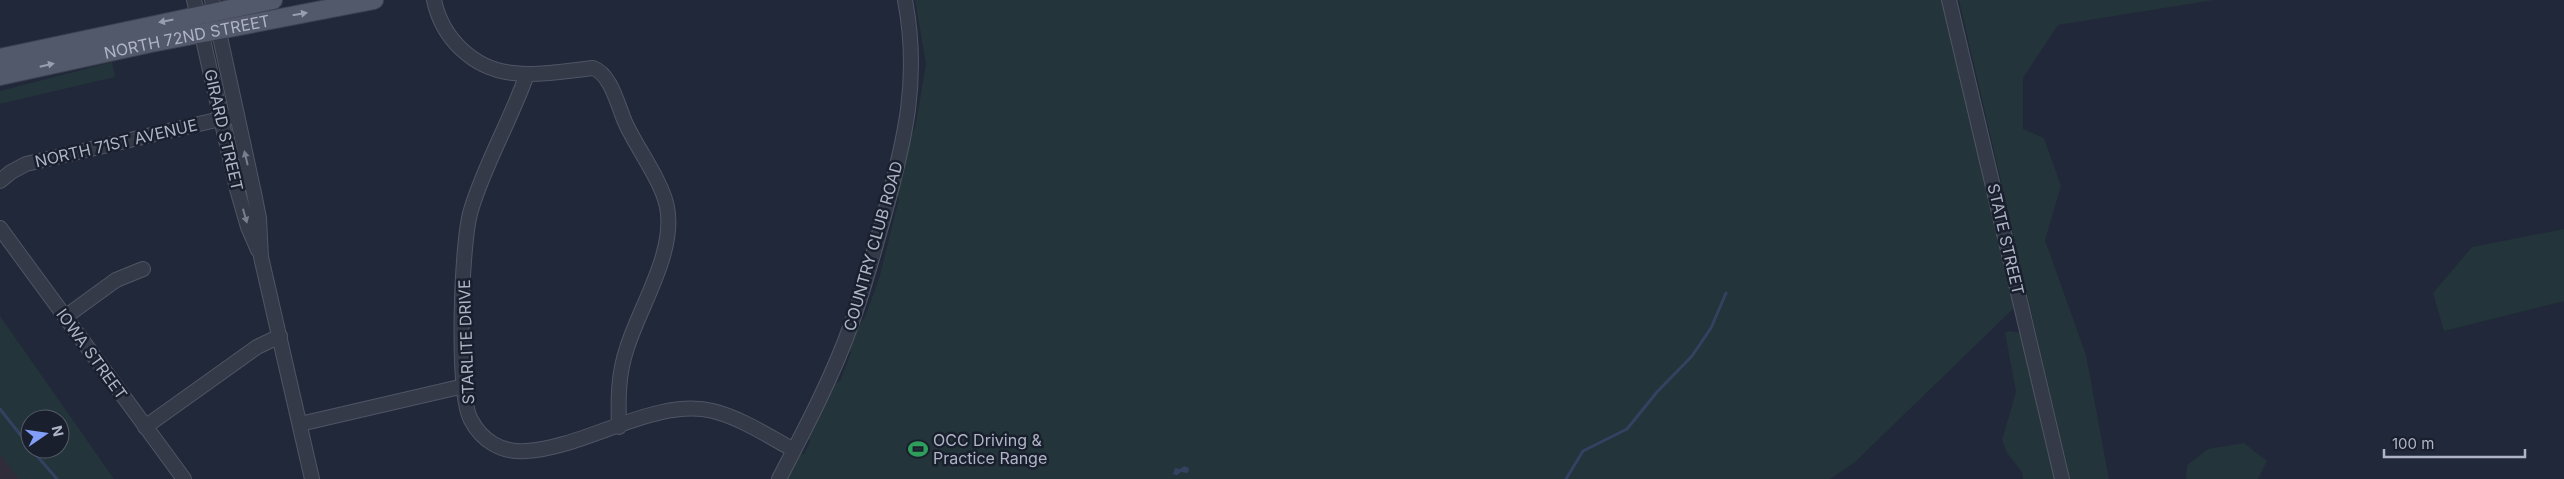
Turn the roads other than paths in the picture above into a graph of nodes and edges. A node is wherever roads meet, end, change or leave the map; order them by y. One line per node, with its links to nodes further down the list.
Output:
1 (273, 0): 6 (main road, NORTH 72ND STREET)
2 (374, 0): 7 (main road, NORTH 72ND STREET, one-way to 2)
3 (434, 0): 9 (street)
4 (905, 0): 23 (street, COUNTRY CLUB ROAD)
5 (1949, 0): 27 (street, STATE STREET)
6 (204, 7): 7 (street, GIRARD STREET); 8 (main road, NORTH 72ND STREET, one-way to 8)
7 (209, 31): 10 (main road, NORTH 72ND STREET, one-way to 7); 11 (street, GIRARD STREET); 12 (street, GIRARD STREET)
8 (0, 58)
9 (527, 74): 19 (street, STARLITE DRIVE); 22 (street)
10 (0, 76)
11 (236, 115): 12 (street, NORTH 71ST AVENUE); 15 (street, GIRARD STREET, one-way to 11)
12 (221, 119): 13 (street, NORTH 71ST AVENUE); 15 (street, GIRARD STREET, one-way to 15)
13 (0, 181)
14 (0, 228): 17 (street, IOWA STREET)
15 (262, 257): 18 (street, GIRARD STREET)
16 (143, 269): 17 (street)
17 (65, 317): 21 (street, IOWA STREET)
18 (280, 336): 20 (street, GIRARD STREET); 21 (street)
19 (464, 386): 20 (street); 22 (street, STARLITE DRIVE)
20 (300, 424): 25 (street, GIRARD STREET)
21 (145, 427): 24 (street, IOWA STREET)
22 (619, 427): 23 (street, STARLITE DRIVE)
23 (794, 450): 26 (street, COUNTRY CLUB ROAD)
24 (184, 479)
25 (312, 479)
26 (779, 479)
27 (2062, 479)

